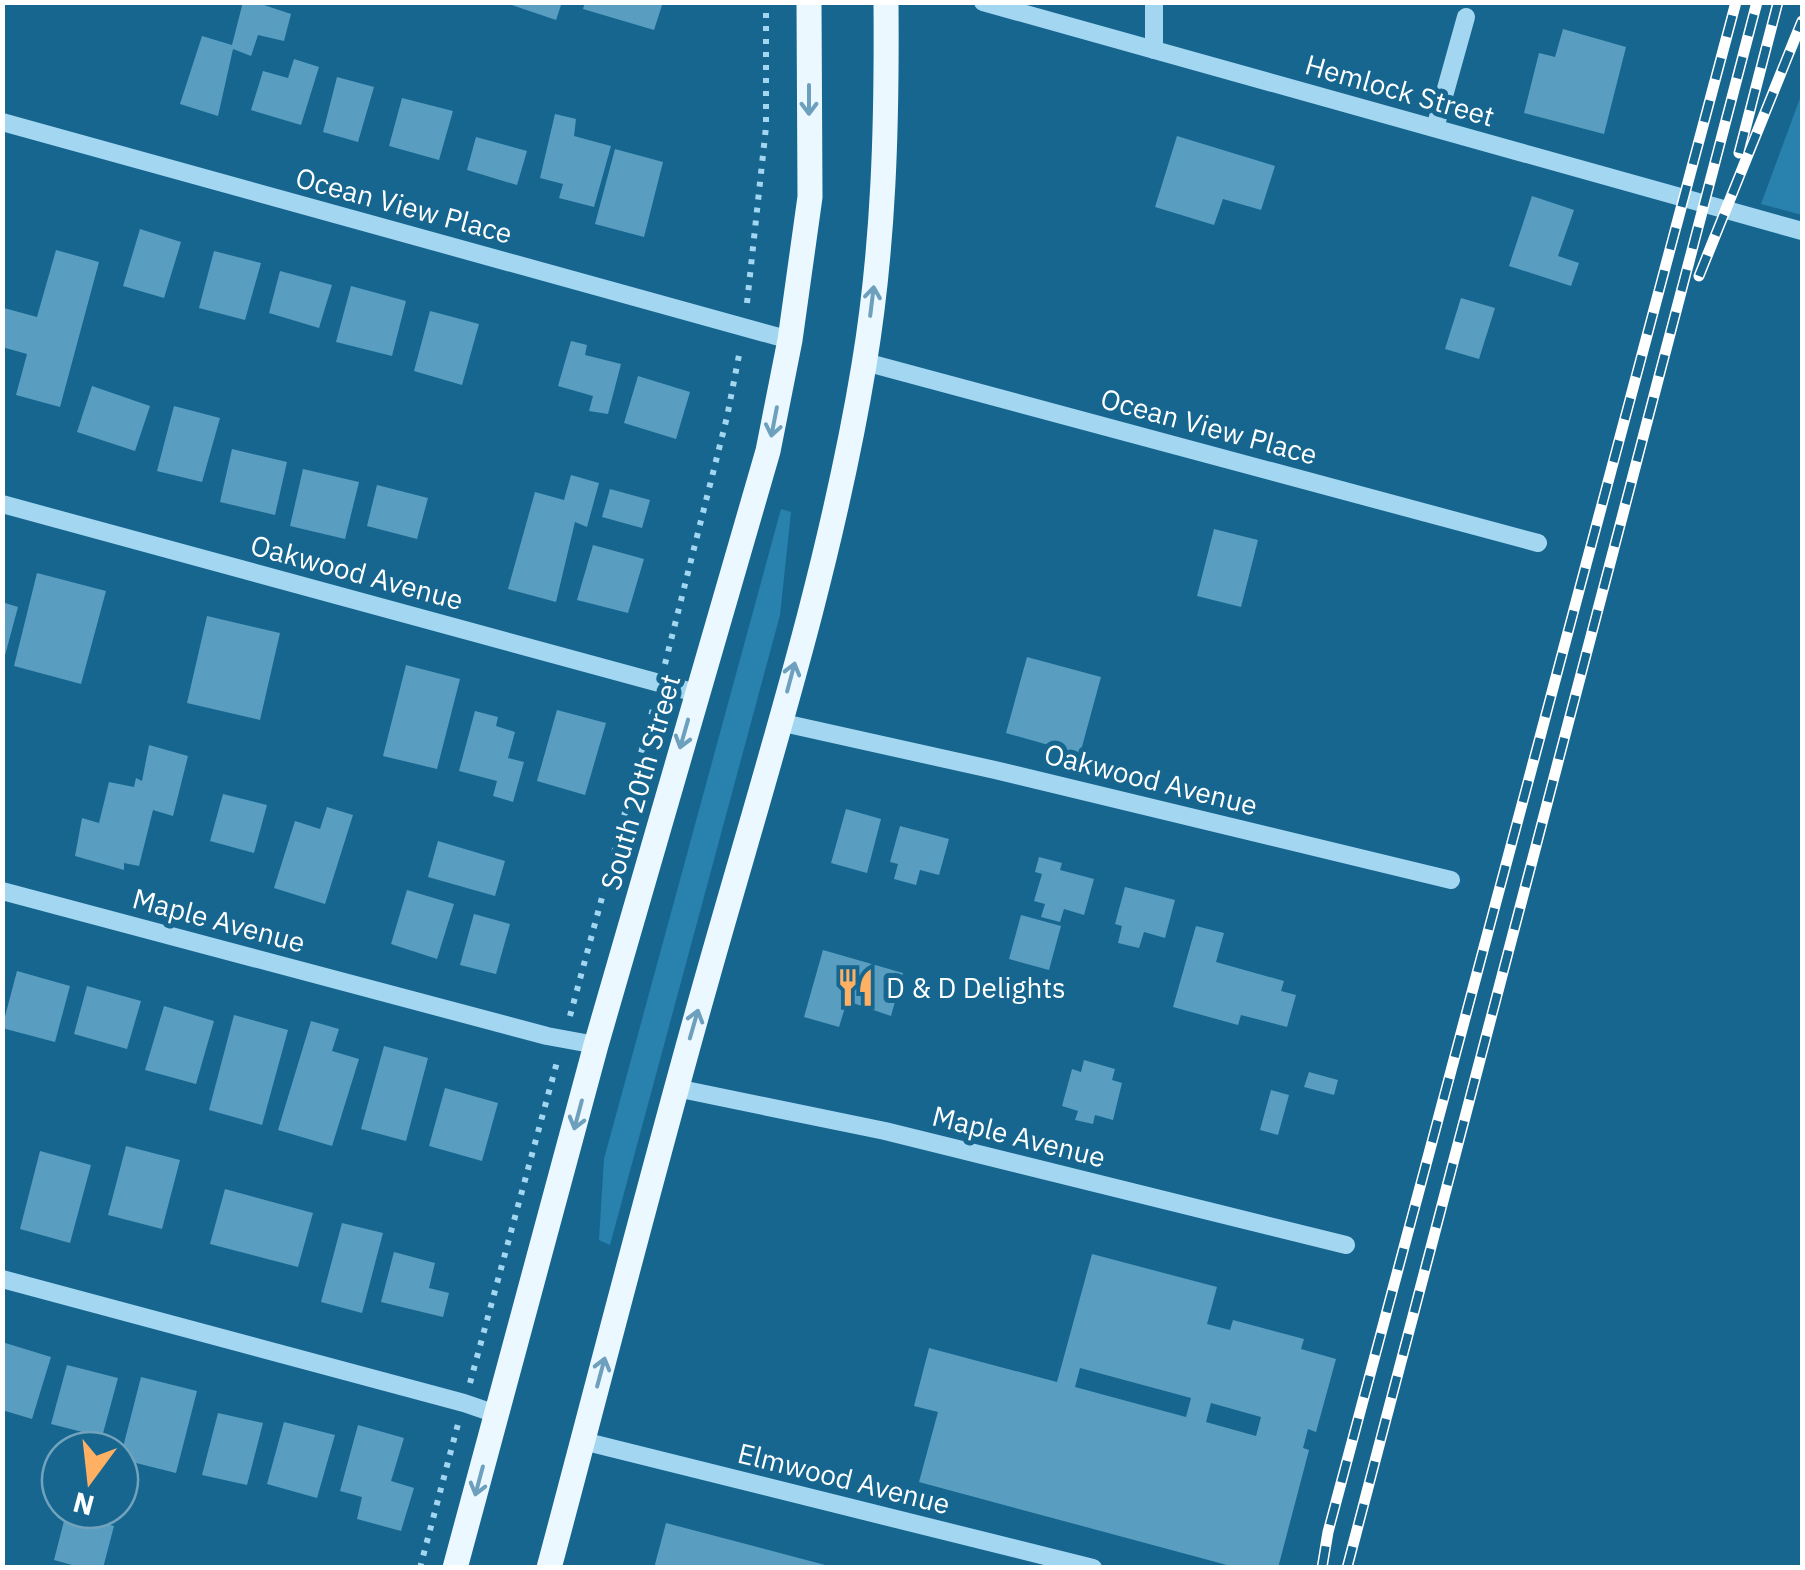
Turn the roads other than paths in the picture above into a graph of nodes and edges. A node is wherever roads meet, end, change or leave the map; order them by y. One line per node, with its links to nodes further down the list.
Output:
1 (808, 2): 10 (main road, South 20th Street, one-way to 10)
2 (886, 2): 11 (main road, one-way to 2)
3 (1154, 2): 6 (street)
4 (993, 4): 6 (street, Hemlock Street)
5 (1466, 17): 8 (street)
6 (1154, 50): 8 (street, Hemlock Street)
7 (2, 122): 10 (street, Ocean View Place)
8 (1434, 128): 9 (street, Hemlock Street)
9 (1802, 231)
10 (790, 340): 14 (main road, South 20th Street, one-way to 14)
11 (865, 362): 13 (street, Ocean View Place); 15 (main road, one-way to 11)
12 (2, 504): 14 (street, Oakwood Avenue)
13 (1538, 544)
14 (696, 692): 18 (main road, South 20th Street, one-way to 18)
15 (779, 722): 16 (street, Oakwood Avenue); 19 (main road, one-way to 15)
16 (1451, 880)
17 (2, 891): 18 (street, Maple Avenue)
18 (596, 1045): 22 (main road, South 20th Street, one-way to 22)
19 (676, 1088): 20 (street, Maple Avenue); 23 (main road, one-way to 19)
20 (1346, 1245)
21 (2, 1279): 22 (street)
22 (496, 1414): 24 (main road, South 20th Street, one-way to 24)
23 (583, 1441): 25 (main road); 26 (street, Elmwood Avenue)
24 (456, 1568)
25 (549, 1568)
26 (1093, 1568)

